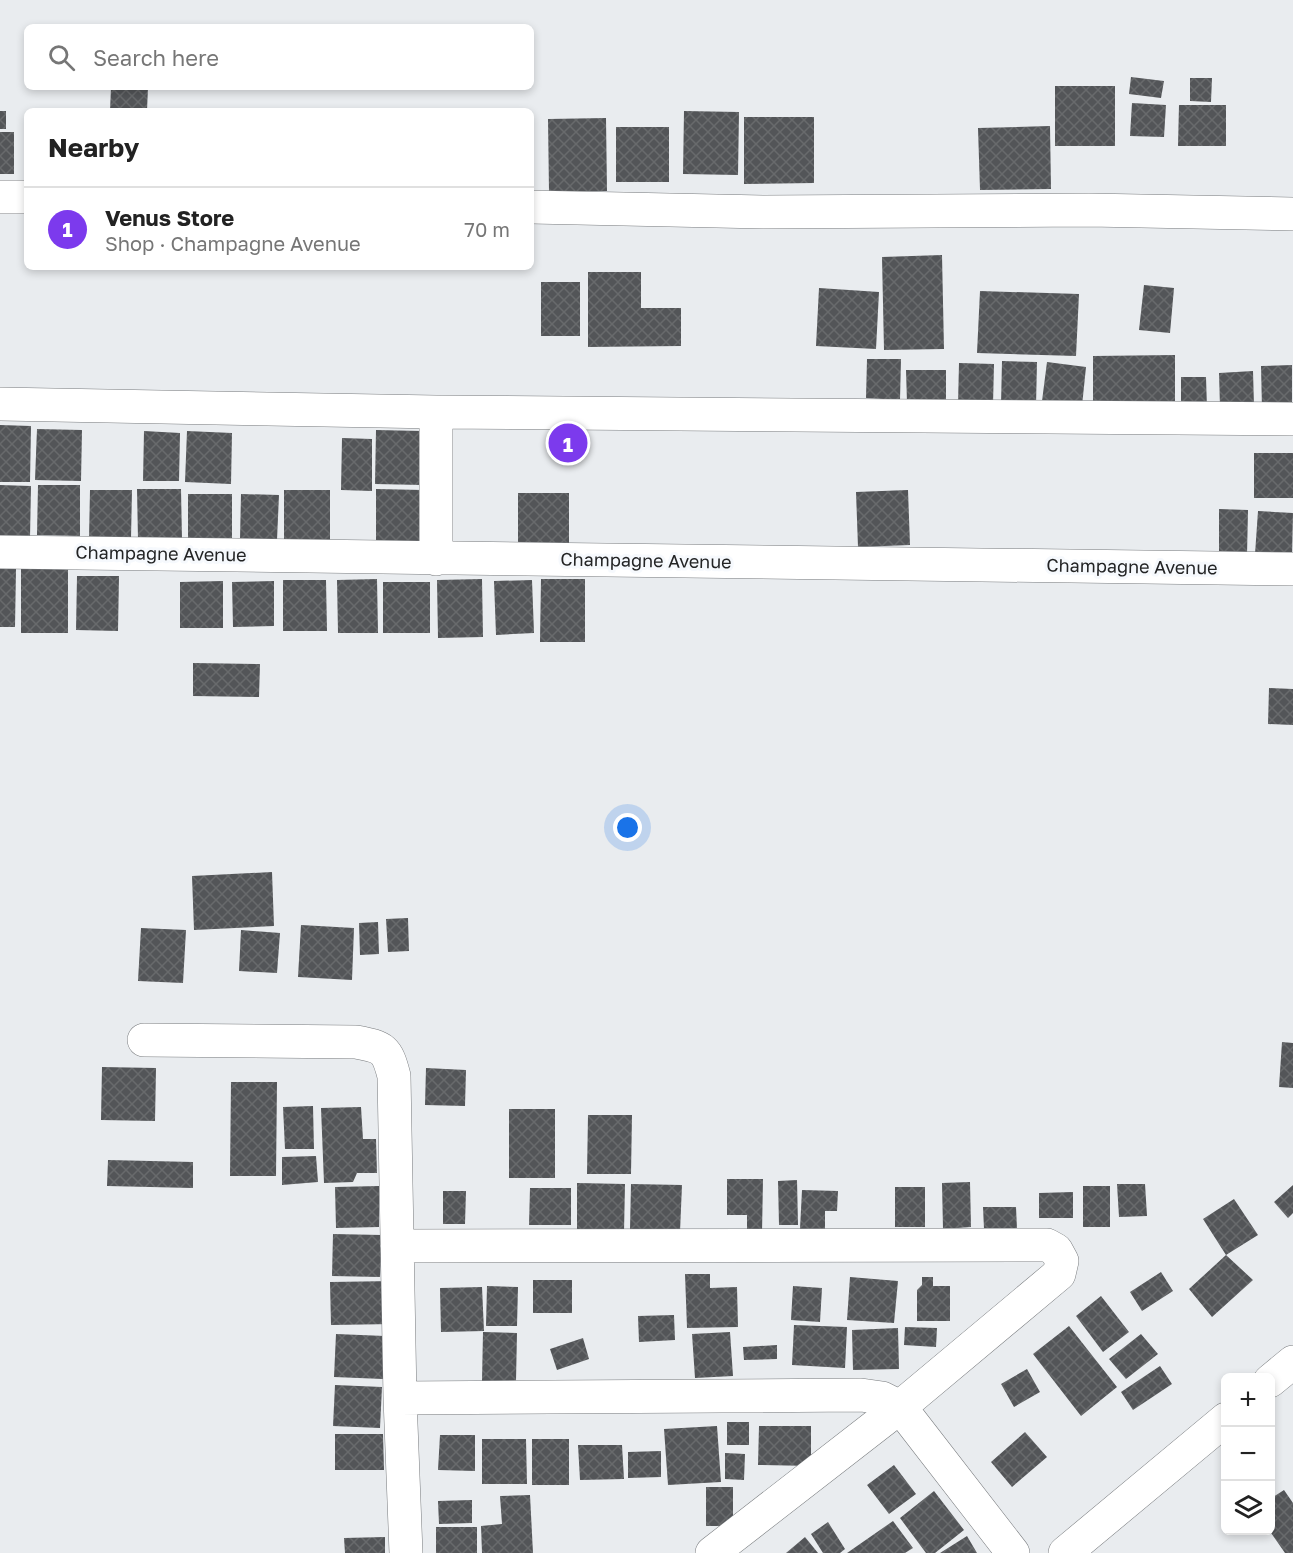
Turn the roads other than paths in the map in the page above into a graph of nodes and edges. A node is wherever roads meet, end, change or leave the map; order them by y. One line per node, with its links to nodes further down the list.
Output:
1 (0, 197): 2 (street)
2 (24, 198)
3 (534, 207): 4 (street)
4 (1293, 214)
5 (0, 404): 6 (street)
6 (436, 412): 7 (street); 9 (street)
7 (1293, 418)
8 (0, 552): 9 (street, Champagne Avenue)
9 (436, 558): 10 (street, Champagne Avenue)
10 (1293, 569)
11 (144, 1041): 12 (street)
12 (398, 1246): 15 (street); 16 (street)
13 (1293, 1362): 14 (street)
14 (1275, 1377)
15 (400, 1398): 16 (street); 18 (street)
16 (900, 1407): 19 (street); 20 (street)
17 (1221, 1423): 21 (street)
18 (406, 1553)
19 (712, 1553)
20 (1013, 1553)
21 (1065, 1553)

